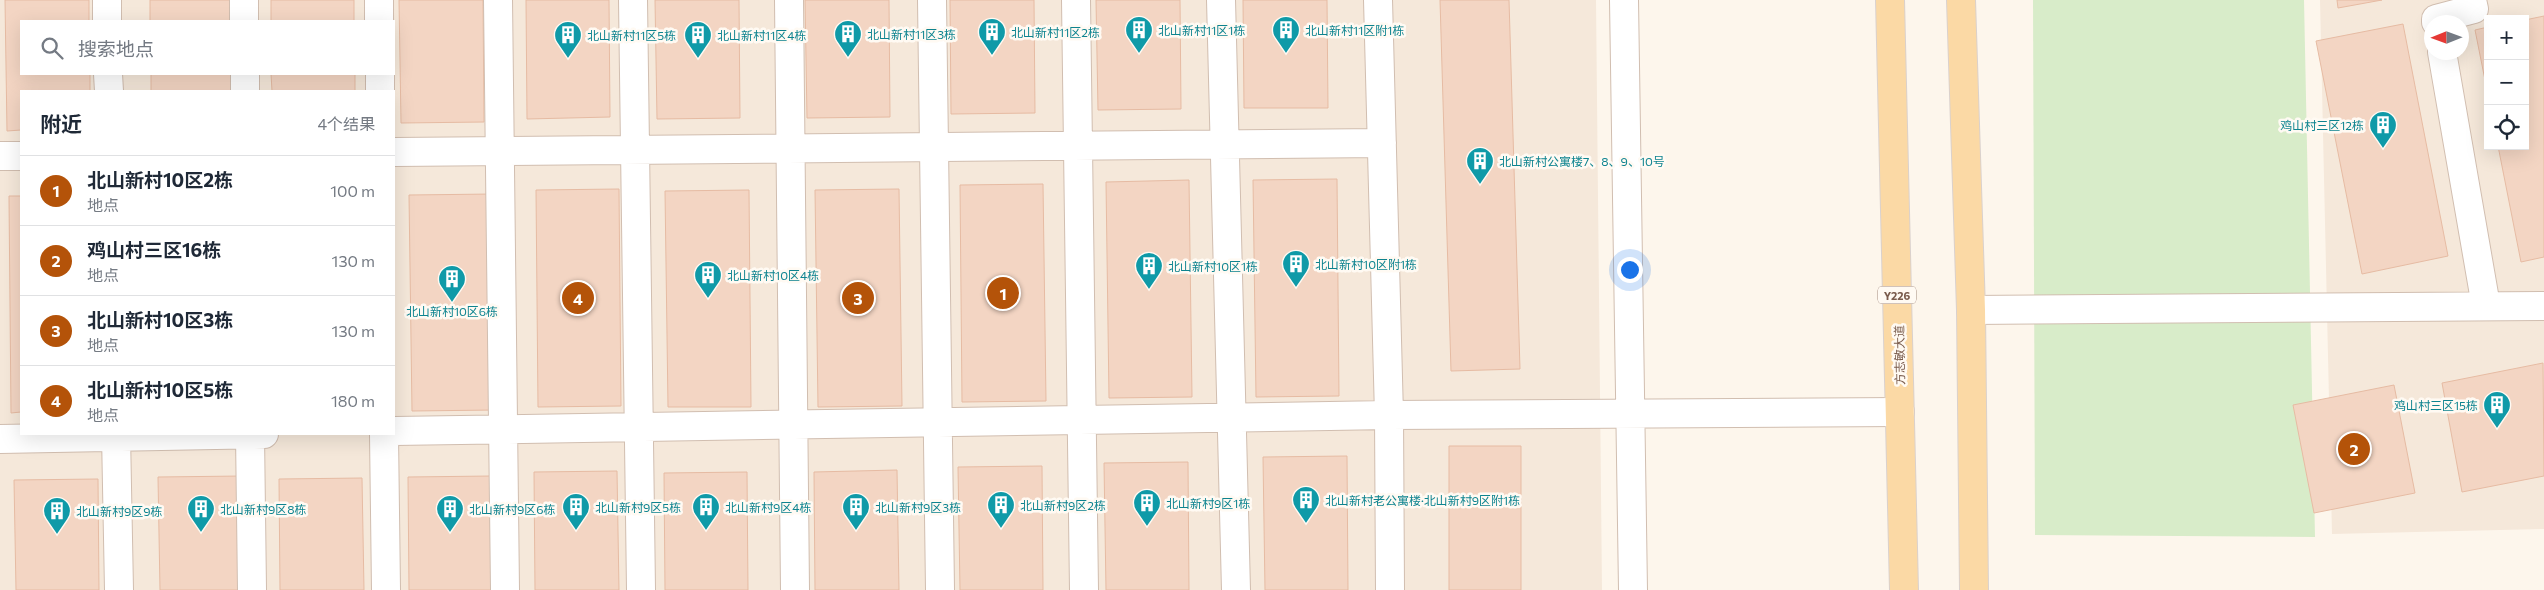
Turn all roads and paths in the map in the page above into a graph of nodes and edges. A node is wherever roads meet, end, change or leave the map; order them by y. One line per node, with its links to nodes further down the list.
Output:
1 (107, 0): 16 (street)
2 (244, 0): 17 (street)
3 (379, 0): 18 (street)
4 (498, 0): 32 (street)
5 (634, 0): 31 (street)
6 (789, 0): 30 (street)
7 (932, 0): 29 (street)
8 (1076, 0): 28 (street)
9 (1221, 0): 27 (street)
10 (1378, 0): 26 (street)
11 (1624, 0): 40 (street)
12 (1890, 0): 39 (main road, 方志敏大道 / Y226)
13 (1961, 0): 38 (main road)
14 (2472, 0): 15 (street)
15 (2451, 15)
16 (107, 20)
17 (244, 20)
18 (379, 20)
19 (2443, 60): 36 (street)
20 (108, 75): 23 (street)
21 (245, 75): 24 (street)
22 (380, 75): 25 (street)
23 (108, 90)
24 (245, 90)
25 (380, 90)
26 (1382, 143): 27 (street); 41 (street)
27 (1225, 144): 28 (street); 42 (street)
28 (1078, 145): 29 (street); 43 (street)
29 (934, 147): 30 (street); 44 (street)
30 (791, 148): 31 (street); 45 (street)
31 (635, 149): 32 (street); 46 (street)
32 (500, 151): 33 (street); 47 (street)
33 (395, 152)
34 (0, 156): 35 (street)
35 (20, 156)
36 (2486, 306): 37 (street); 38 (street)
37 (2544, 306)
38 (1971, 310): 65 (main road)
39 (1900, 412): 40 (street); 64 (main road, 方志敏大道 / Y226)
40 (1630, 413): 41 (street); 63 (street)
41 (1388, 415): 42 (street); 62 (street)
42 (1232, 418): 43 (street); 61 (street)
43 (1082, 420): 44 (street); 60 (street)
44 (938, 422): 45 (street); 59 (street)
45 (794, 424): 46 (street); 58 (street)
46 (639, 427): 47 (street); 57 (street)
47 (503, 430): 48 (street); 56 (street)
48 (395, 432)
49 (116, 435): 52 (street); 53 (street)
50 (250, 435): 54 (street)
51 (384, 435): 55 (street)
52 (0, 439)
53 (119, 590)
54 (252, 590)
55 (386, 590)
56 (505, 590)
57 (641, 590)
58 (795, 590)
59 (940, 590)
60 (1084, 590)
61 (1236, 590)
62 (1390, 590)
63 (1633, 590)
64 (1904, 590)
65 (1974, 590)

